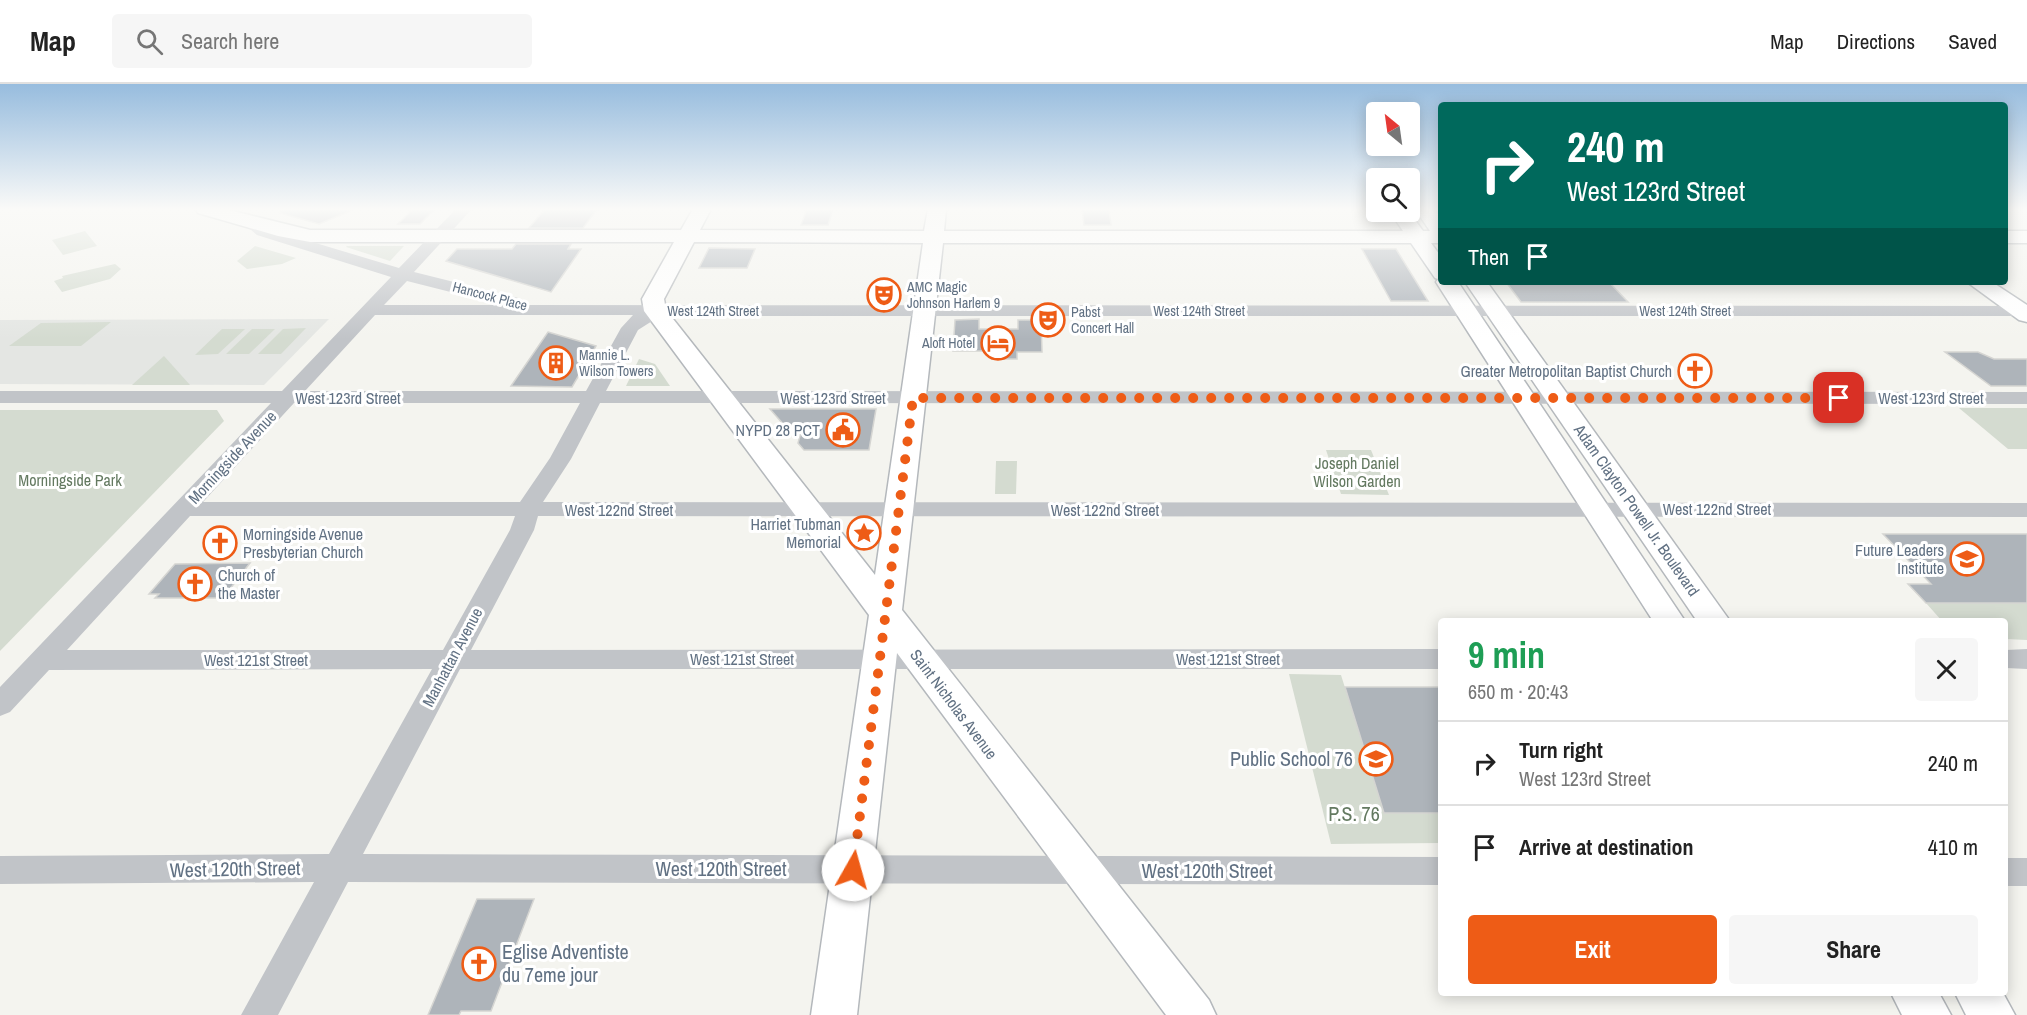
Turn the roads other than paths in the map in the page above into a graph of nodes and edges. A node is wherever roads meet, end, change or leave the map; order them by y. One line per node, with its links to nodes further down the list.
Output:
1 (329, 252): 7 (street, Hancock Place)
2 (425, 252): 7 (street, Morningside Avenue)
3 (679, 252): 16 (main road)
4 (931, 252): 15 (main road)
5 (1427, 252): 6 (main road)
6 (1438, 268)
7 (404, 274): 13 (street, Morningside Avenue); 14 (street, Hancock Place)
8 (2008, 284): 12 (main road)
9 (1449, 285): 17 (main road, Adam Clayton Powell Jr. Boulevard)
10 (1478, 285): 18 (main road, Adam Clayton Powell Jr. Boulevard)
11 (1983, 285): 12 (main road)
12 (2025, 308): 18 (street, West 124th Street)
13 (370, 310): 14 (street, West 124th Street); 22 (street, Morningside Avenue)
14 (542, 310): 16 (street, West 124th Street)
15 (923, 310): 16 (street, West 124th Street); 17 (street, West 124th Street); 24 (main road)
16 (655, 311): 20 (street, Manhattan Avenue); 23 (main road, Saint Nicholas Avenue)
17 (1466, 311): 18 (street, West 124th Street); 25 (main road, Adam Clayton Powell Jr. Boulevard)
18 (1496, 311): 21 (main road, Adam Clayton Powell Jr. Boulevard)
19 (0, 397): 22 (street, West 123rd Street)
20 (593, 397): 22 (street, West 123rd Street); 23 (street, West 123rd Street); 31 (street, Manhattan Avenue)
21 (1558, 397): 25 (street, West 123rd Street); 26 (street, West 123rd Street); 30 (main road, Adam Clayton Powell Jr. Boulevard)
22 (287, 398): 27 (street, Morningside Avenue)
23 (720, 398): 24 (street, West 123rd Street); 28 (main road, Saint Nicholas Avenue)
24 (913, 398): 25 (street, West 123rd Street); 32 (main road)
25 (1523, 398): 29 (main road, Adam Clayton Powell Jr. Boulevard)
26 (2027, 398)
27 (184, 509): 31 (street, West 122nd Street); 40 (street, Morningside Avenue)
28 (805, 509): 31 (street, West 122nd Street); 32 (street, West 122nd Street); 34 (main road, Saint Nicholas Avenue)
29 (1596, 509): 30 (street, West 122nd Street); 32 (street, West 122nd Street); 35 (main road, Adam Clayton Powell Jr. Boulevard)
30 (1635, 509): 33 (street, West 122nd Street); 36 (main road, Adam Clayton Powell Jr. Boulevard)
31 (529, 510): 41 (street, Manhattan Avenue)
32 (900, 510): 34 (main road)
33 (2027, 510)
34 (886, 615): 42 (main road); 43 (main road, Saint Nicholas Avenue)
35 (1667, 618)
36 (1712, 618)
37 (1438, 659): 43 (street, West 121st Street)
38 (2008, 659): 39 (street)
39 (2027, 659)
40 (42, 660): 41 (street, West 121st Street); 44 (street, Morningside Avenue)
41 (450, 660): 42 (street, West 121st Street); 45 (street, Manhattan Avenue)
42 (880, 660): 43 (street, West 121st Street); 47 (main road)
43 (920, 660): 48 (main road, Saint Nicholas Avenue)
44 (0, 705)
45 (339, 868): 46 (street, West 120th Street); 47 (street, West 120th Street); 54 (street, Manhattan Avenue)
46 (0, 870)
47 (853, 870): 48 (street, West 120th Street); 55 (main road)
48 (1081, 870): 49 (street, West 120th Street); 56 (main road, Saint Nicholas Avenue)
49 (1438, 871)
50 (2008, 872): 51 (street)
51 (2027, 872)
52 (1915, 996): 57 (main road)
53 (1979, 996): 58 (main road)
54 (259, 1015)
55 (834, 1015)
56 (1193, 1015)
57 (1928, 1015)
58 (1992, 1015)

